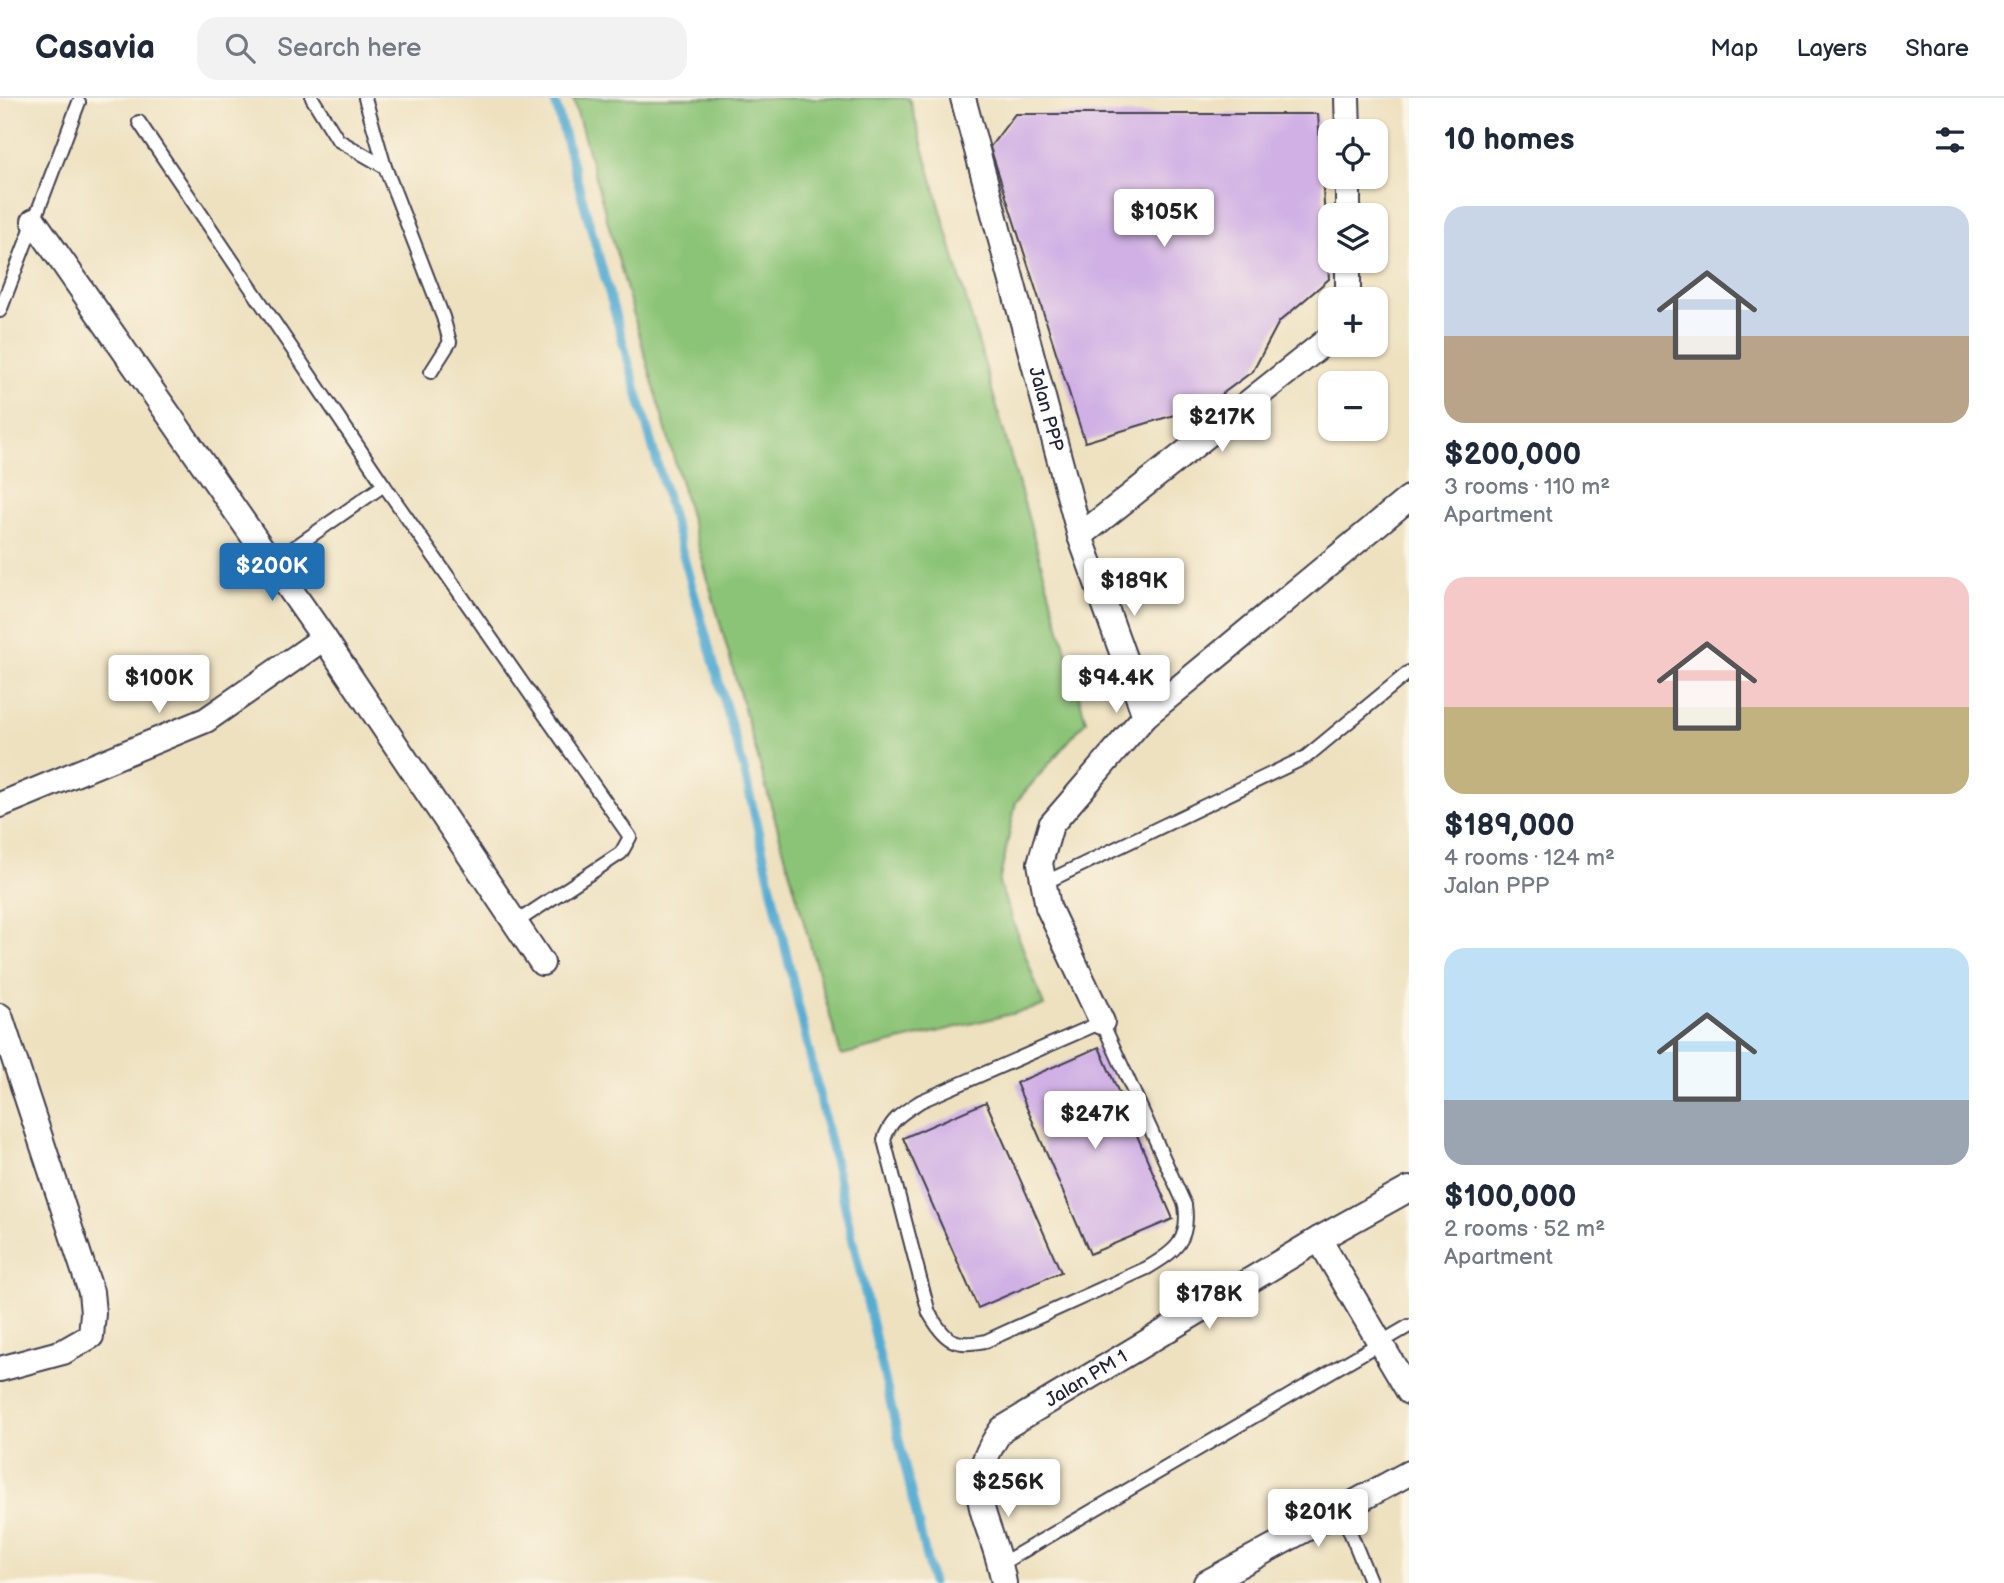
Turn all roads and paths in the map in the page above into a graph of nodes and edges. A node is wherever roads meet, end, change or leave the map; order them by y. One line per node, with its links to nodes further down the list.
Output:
1 (312, 98): 8 (lane)
2 (365, 98): 8 (lane)
3 (963, 98): 15 (street, Jalan PPP)
4 (1347, 98): 6 (street)
5 (79, 102): 9 (lane)
6 (1348, 119)
7 (139, 122): 13 (lane)
8 (385, 167): 12 (lane)
9 (34, 221): 10 (lane); 16 (street)
10 (0, 311)
11 (1318, 348): 15 (street)
12 (431, 372)
13 (384, 485): 16 (lane); 22 (lane)
14 (1409, 498): 19 (street)
15 (1080, 536): 19 (street, Jalan PPP)
16 (272, 563): 17 (street)
17 (324, 638): 20 (street); 22 (street)
18 (1409, 672): 21 (lane)
19 (1145, 716): 21 (street)
20 (0, 805)
21 (1042, 884): 25 (street)
22 (515, 923): 23 (street)
23 (542, 963)
24 (0, 1016): 30 (street)
25 (1102, 1022): 25 (lane)
26 (1409, 1189): 27 (street, Jalan PM 1)
27 (1320, 1239): 29 (street); 34 (street, Jalan PM 1)
28 (1409, 1326): 29 (lane)
29 (1380, 1343): 31 (street); 34 (lane)
30 (0, 1369)
31 (1409, 1392)
32 (1409, 1473): 33 (street)
33 (1341, 1510): 35 (street); 37 (lane)
34 (1002, 1574)
35 (1242, 1575): 36 (street)
36 (1206, 1583)
37 (1371, 1583)

